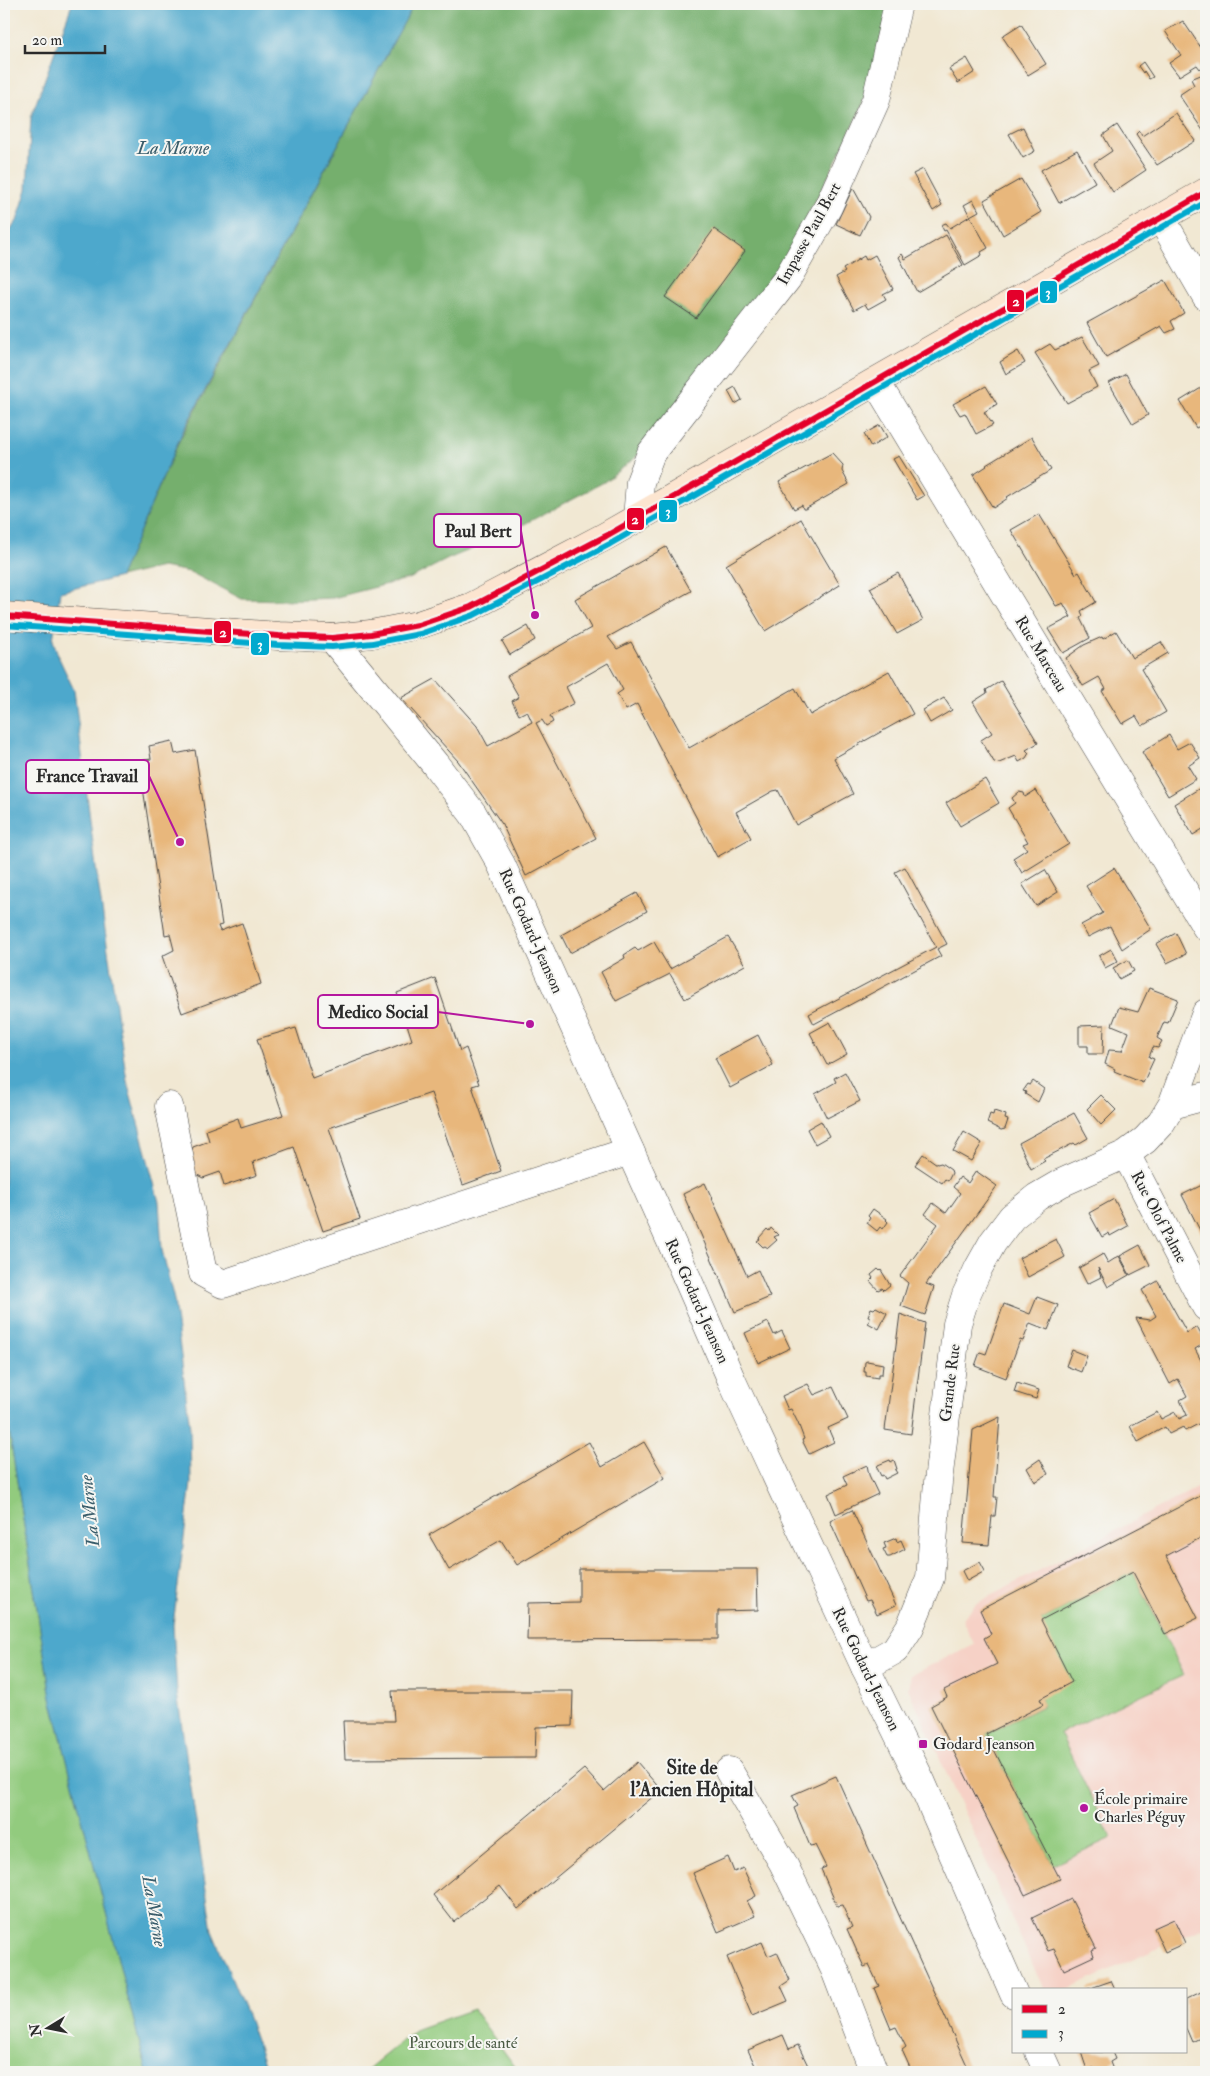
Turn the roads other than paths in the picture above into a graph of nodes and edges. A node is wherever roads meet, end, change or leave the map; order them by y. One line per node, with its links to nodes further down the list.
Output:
1 (898, 4): 6 (street, Impasse Paul Bert)
2 (1206, 192): 3 (main road)
3 (1162, 218): 4 (street); 5 (main road)
4 (1206, 296)
5 (876, 382): 6 (main road); 9 (street, Rue Marceau)
6 (637, 519): 8 (main road)
7 (4, 616): 8 (main road)
8 (332, 638): 14 (street, Rue Godard-Jeanson)
9 (1206, 927)
10 (1206, 1014): 12 (street)
11 (1206, 1096): 12 (street)
12 (1172, 1105): 15 (street)
13 (169, 1106): 14 (street)
14 (630, 1151): 17 (street, Rue Godard-Jeanson)
15 (1126, 1154): 16 (street, Rue Olof Palme); 17 (street, Grande Rue)
16 (1206, 1307)
17 (865, 1668): 19 (street, Rue Godard-Jeanson)
18 (729, 1771): 20 (street)
19 (1012, 1989)
20 (856, 2022): 22 (street); 23 (street)
21 (1040, 2054): 24 (street)
22 (855, 2072)
23 (874, 2072)
24 (1048, 2072)

